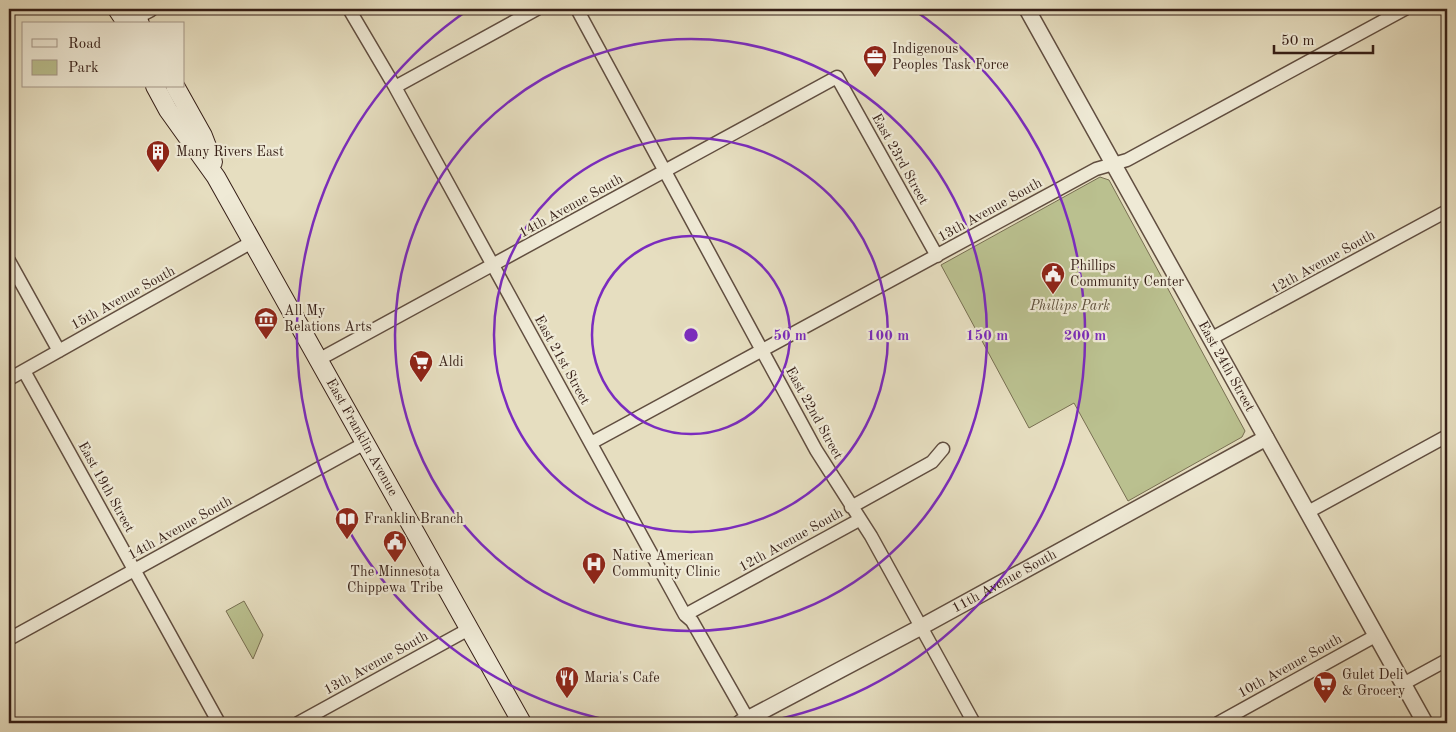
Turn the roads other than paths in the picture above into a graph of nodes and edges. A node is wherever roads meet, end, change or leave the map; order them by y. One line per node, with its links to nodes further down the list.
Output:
1 (349, 9): 7 (street, East 21st Street)
2 (537, 9): 7 (street)
3 (577, 9): 11 (street, East 22nd Street)
4 (1027, 9): 10 (street, East 24th Street)
5 (1405, 9): 10 (street, 13th Avenue South)
6 (838, 76): 11 (street, 14th Avenue South); 15 (street, East 23rd Street)
7 (395, 87): 17 (street, East 21st Street)
8 (156, 88): 12 (main road, East Franklin Avenue)
9 (176, 88): 12 (main road, East Franklin Avenue)
10 (1113, 164): 15 (street, 13th Avenue South); 18 (street, East 24th Street)
11 (666, 170): 17 (street, 14th Avenue South); 19 (street, East 22nd Street)
12 (216, 177): 14 (main road, East Franklin Avenue)
13 (1447, 211): 18 (street, 12th Avenue South)
14 (252, 242): 20 (street, 15th Avenue South); 21 (main road, East Franklin Avenue)
15 (937, 256): 19 (street, 13th Avenue South)
16 (9, 261): 20 (street)
17 (493, 266): 21 (street, 14th Avenue South); 27 (street, East 21st Street)
18 (1212, 338): 25 (street, East 24th Street)
19 (762, 350): 27 (street, 13th Avenue South); 29 (street, East 22nd Street)
20 (59, 351): 22 (street, 15th Avenue South)
21 (318, 360): 26 (main road, East Franklin Avenue)
22 (24, 371): 23 (street, 15th Avenue South); 32 (street, East 19th Street)
23 (9, 379)
24 (1447, 436): 30 (street)
25 (1266, 438): 30 (street, East 24th Street); 34 (street, 11th Avenue South)
26 (365, 443): 32 (street, 14th Avenue South); 35 (main road, East Franklin Avenue)
27 (591, 443): 33 (street, East 21st Street)
28 (943, 449): 29 (street, 12th Avenue South)
29 (852, 507): 31 (street, East 22nd Street)
30 (1308, 512): 36 (street, East 24th Street)
31 (859, 520): 33 (street, 12th Avenue South); 34 (street, East 22nd Street)
32 (134, 570): 37 (street, 14th Avenue South); 41 (street, East 19th Street)
33 (685, 615): 40 (street, East 21st Street)
34 (921, 628): 40 (street, 11th Avenue South); 44 (street, East 22nd Street)
35 (469, 629): 42 (street, 13th Avenue South); 43 (main road, East Franklin Avenue)
36 (1377, 635): 39 (street, East 24th Street); 45 (street, 10th Avenue South)
37 (9, 639)
38 (1447, 660): 39 (street)
39 (1403, 684): 46 (street, East 24th Street)
40 (746, 722)
41 (219, 723)
42 (298, 723)
43 (522, 723)
44 (974, 723)
45 (1218, 723)
46 (1425, 723)

